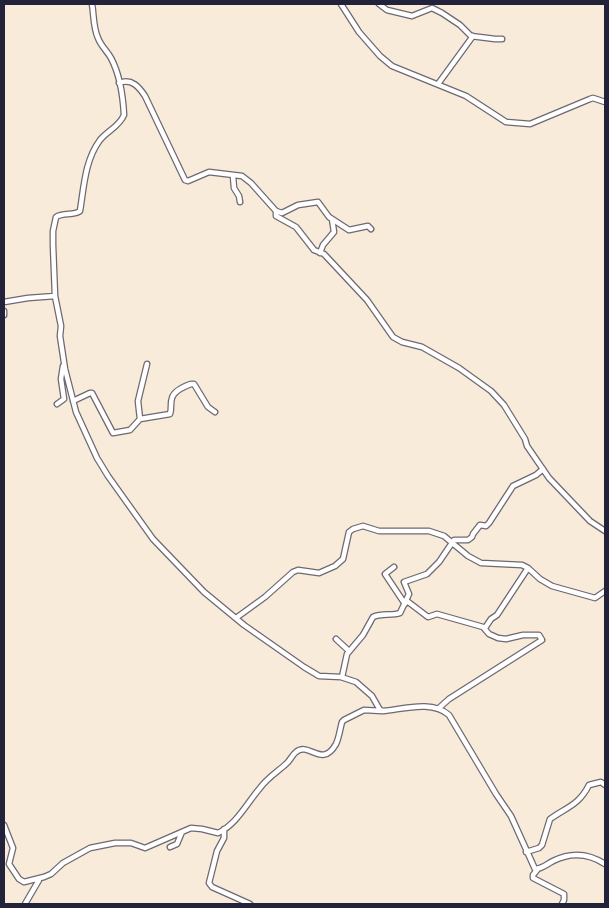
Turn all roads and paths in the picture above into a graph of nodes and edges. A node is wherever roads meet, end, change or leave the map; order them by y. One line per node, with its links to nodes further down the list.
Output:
1 (93, 4): 6 (street)
2 (342, 4): 7 (street)
3 (379, 4): 4 (street)
4 (473, 36): 5 (street); 7 (street)
5 (502, 39)
6 (119, 83): 9 (street); 15 (street)
7 (438, 84): 8 (street)
8 (605, 102)
9 (233, 176): 10 (street); 11 (street)
10 (240, 202)
11 (276, 211): 12 (street); 14 (street)
12 (332, 219): 13 (street); 14 (street)
13 (371, 229)
14 (320, 253): 25 (street)
15 (55, 296): 16 (street); 19 (street)
16 (4, 302)
17 (4, 311): 18 (street)
18 (4, 315)
19 (64, 362): 21 (street); 22 (street)
20 (148, 364): 24 (street)
21 (73, 401): 24 (street); 32 (street)
22 (57, 404)
23 (215, 412): 24 (street)
24 (140, 419)
25 (543, 469): 26 (street); 27 (street)
26 (605, 531)
27 (452, 543): 29 (street); 31 (street); 32 (street)
28 (394, 567): 31 (street)
29 (528, 568): 30 (street); 33 (street)
30 (605, 592)
31 (406, 603): 33 (street); 35 (street)
32 (236, 618): 36 (street)
33 (485, 628): 37 (street)
34 (336, 639): 35 (street)
35 (349, 651): 36 (street)
36 (342, 677): 38 (street)
37 (439, 708): 38 (street); 44 (street)
38 (383, 711): 41 (street)
39 (605, 785): 44 (street)
40 (4, 825): 47 (street)
41 (224, 829): 42 (street); 49 (street)
42 (182, 832): 43 (street); 47 (street)
43 (170, 847)
44 (526, 852): 46 (street)
45 (605, 864): 46 (street)
46 (537, 870): 50 (street)
47 (40, 879): 48 (street)
48 (25, 904)
49 (250, 904)
50 (562, 904)

